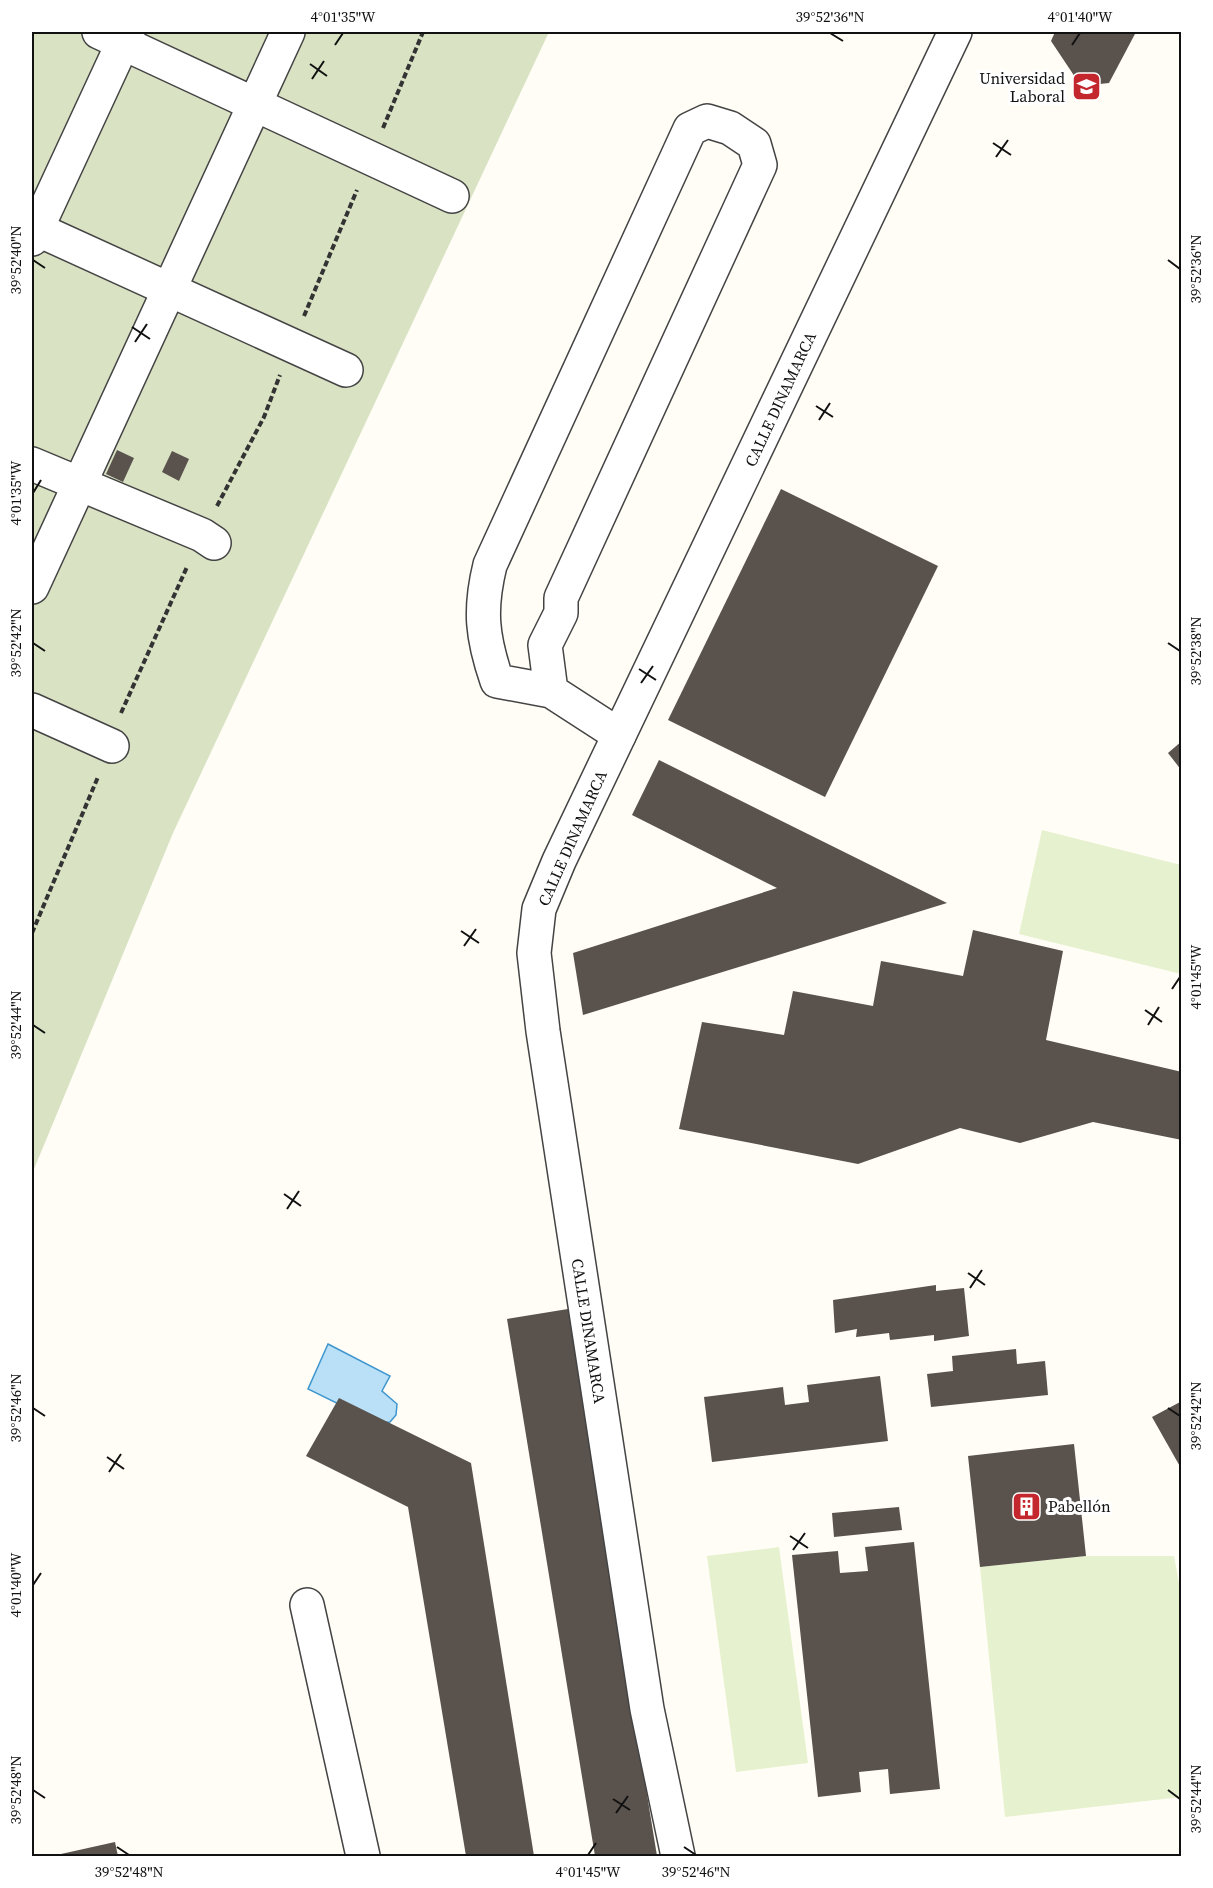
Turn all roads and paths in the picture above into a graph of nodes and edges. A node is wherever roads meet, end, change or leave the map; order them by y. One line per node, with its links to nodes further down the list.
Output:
1 (288, 32): 5 (street)
2 (423, 32): 6 (path)
3 (955, 32): 18 (street, CALLE DINAMARCA)
4 (117, 36): 5 (street); 8 (street)
5 (256, 103): 6 (street); 9 (street)
6 (370, 159): 7 (street); 10 (path)
7 (452, 196)
8 (33, 232): 9 (street)
9 (170, 288): 10 (street); 13 (street)
10 (292, 345): 11 (street); 14 (path)
11 (346, 370)
12 (32, 464): 13 (street)
13 (79, 483): 14 (street); 15 (street)
14 (208, 539): 19 (path)
15 (32, 587)
16 (551, 691): 16 (street); 18 (street)
17 (32, 710): 19 (street)
18 (619, 735): 23 (street, CALLE DINAMARCA)
19 (109, 745): 20 (path)
20 (32, 933)
21 (307, 1605): 22 (street)
22 (363, 1857)
23 (678, 1857)

